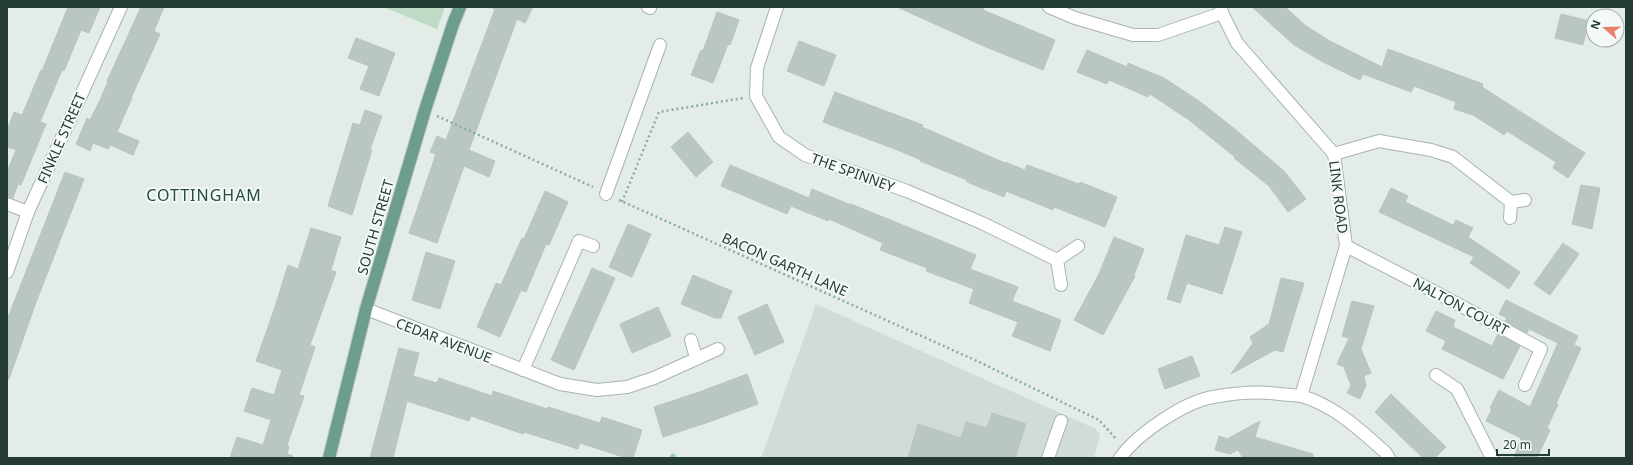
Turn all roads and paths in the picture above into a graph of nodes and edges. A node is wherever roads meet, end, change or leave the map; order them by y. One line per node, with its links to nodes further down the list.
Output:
1 (121, 7): 15 (street, FINKLE STREET)
2 (460, 7): 8 (main road, SOUTH STREET)
3 (777, 7): 7 (street)
4 (1050, 7): 5 (street)
5 (1222, 10): 9 (street, LINK ROAD)
6 (660, 46): 10 (street)
7 (756, 96): 12 (path); 20 (street, THE SPINNEY)
8 (425, 110): 10 (path, BACON GARTH LANE); 23 (main road, SOUTH STREET)
9 (1334, 154): 13 (street); 19 (street, LINK ROAD)
10 (606, 194): 12 (path, BACON GARTH LANE)
11 (1525, 200): 13 (street)
12 (622, 202): 32 (path, BACON GARTH LANE)
13 (1511, 202): 16 (street)
14 (7, 204): 15 (street)
15 (28, 212): 21 (street, FINKLE STREET)
16 (1510, 218)
17 (593, 246): 27 (street)
18 (1078, 246): 20 (street)
19 (1346, 246): 29 (street, NALTON COURT); 30 (street, LINK ROAD)
20 (1057, 260): 22 (street)
21 (7, 272)
22 (1061, 285)
23 (366, 309): 27 (street, CEDAR AVENUE); 33 (main road, SOUTH STREET)
24 (691, 340): 26 (street)
25 (718, 349): 26 (street, CEDAR AVENUE)
26 (696, 358): 27 (street, CEDAR AVENUE)
27 (523, 370)
28 (1436, 375): 36 (street)
29 (1526, 385)
30 (1301, 396): 32 (street); 35 (street)
31 (1061, 421): 34 (street)
32 (1123, 456)
33 (329, 458)
34 (1048, 458)
35 (1389, 458)
36 (1492, 458)

